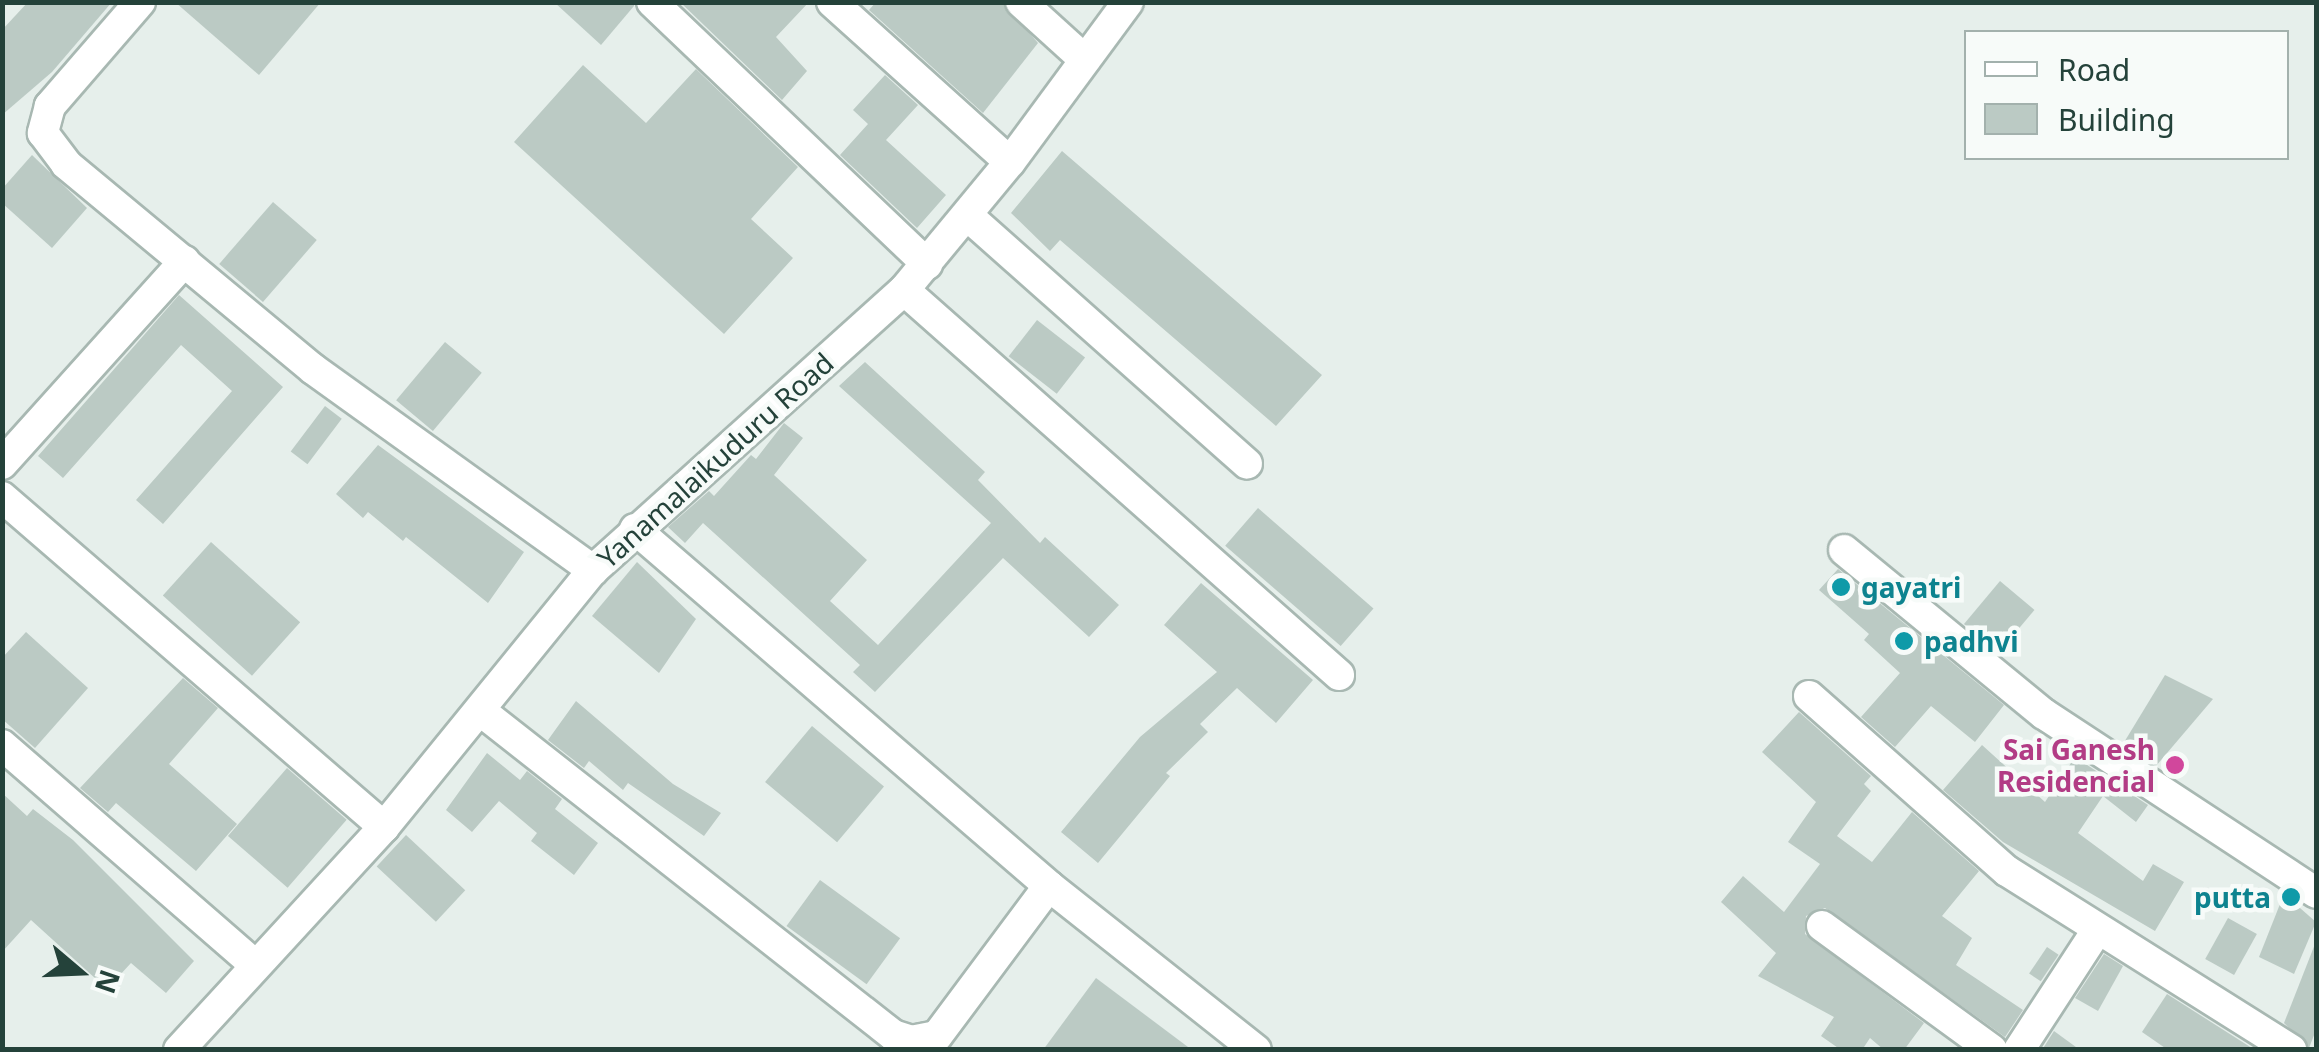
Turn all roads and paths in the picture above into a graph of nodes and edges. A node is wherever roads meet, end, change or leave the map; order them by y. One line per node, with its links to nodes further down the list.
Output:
1 (140, 2): 9 (street)
2 (652, 2): 10 (street)
3 (832, 2): 7 (street)
4 (1022, 2): 6 (street)
5 (1128, 2): 6 (street, Yanamalaikuduru Road)
6 (1085, 60): 7 (street, Yanamalaikuduru Road)
7 (1010, 162): 8 (street, Yanamalaikuduru Road)
8 (968, 216): 10 (street, Yanamalaikuduru Road); 13 (street)
9 (185, 261): 12 (street); 17 (street)
10 (926, 264): 11 (street, Yanamalaikuduru Road)
11 (904, 290): 15 (street, Yanamalaikuduru Road); 18 (street)
12 (2, 464)
13 (1247, 464)
14 (2, 497): 22 (street)
15 (635, 529): 17 (street, Yanamalaikuduru Road); 23 (street)
16 (1844, 550): 24 (street)
17 (593, 570): 20 (street, Yanamalaikuduru Road)
18 (1339, 675)
19 (1809, 696): 26 (street)
20 (482, 712): 22 (street, Yanamalaikuduru Road); 23 (street)
21 (2, 745): 27 (street)
22 (384, 827): 27 (street, Yanamalaikuduru Road)
23 (1049, 886): 29 (street)
24 (2316, 893)
25 (1822, 926): 30 (street)
26 (2096, 932): 31 (street); 32 (street)
27 (253, 963): 28 (street, Yanamalaikuduru Road)
28 (179, 1050)
29 (1256, 1050)
30 (1992, 1050)
31 (2019, 1050)
32 (2290, 1050)

